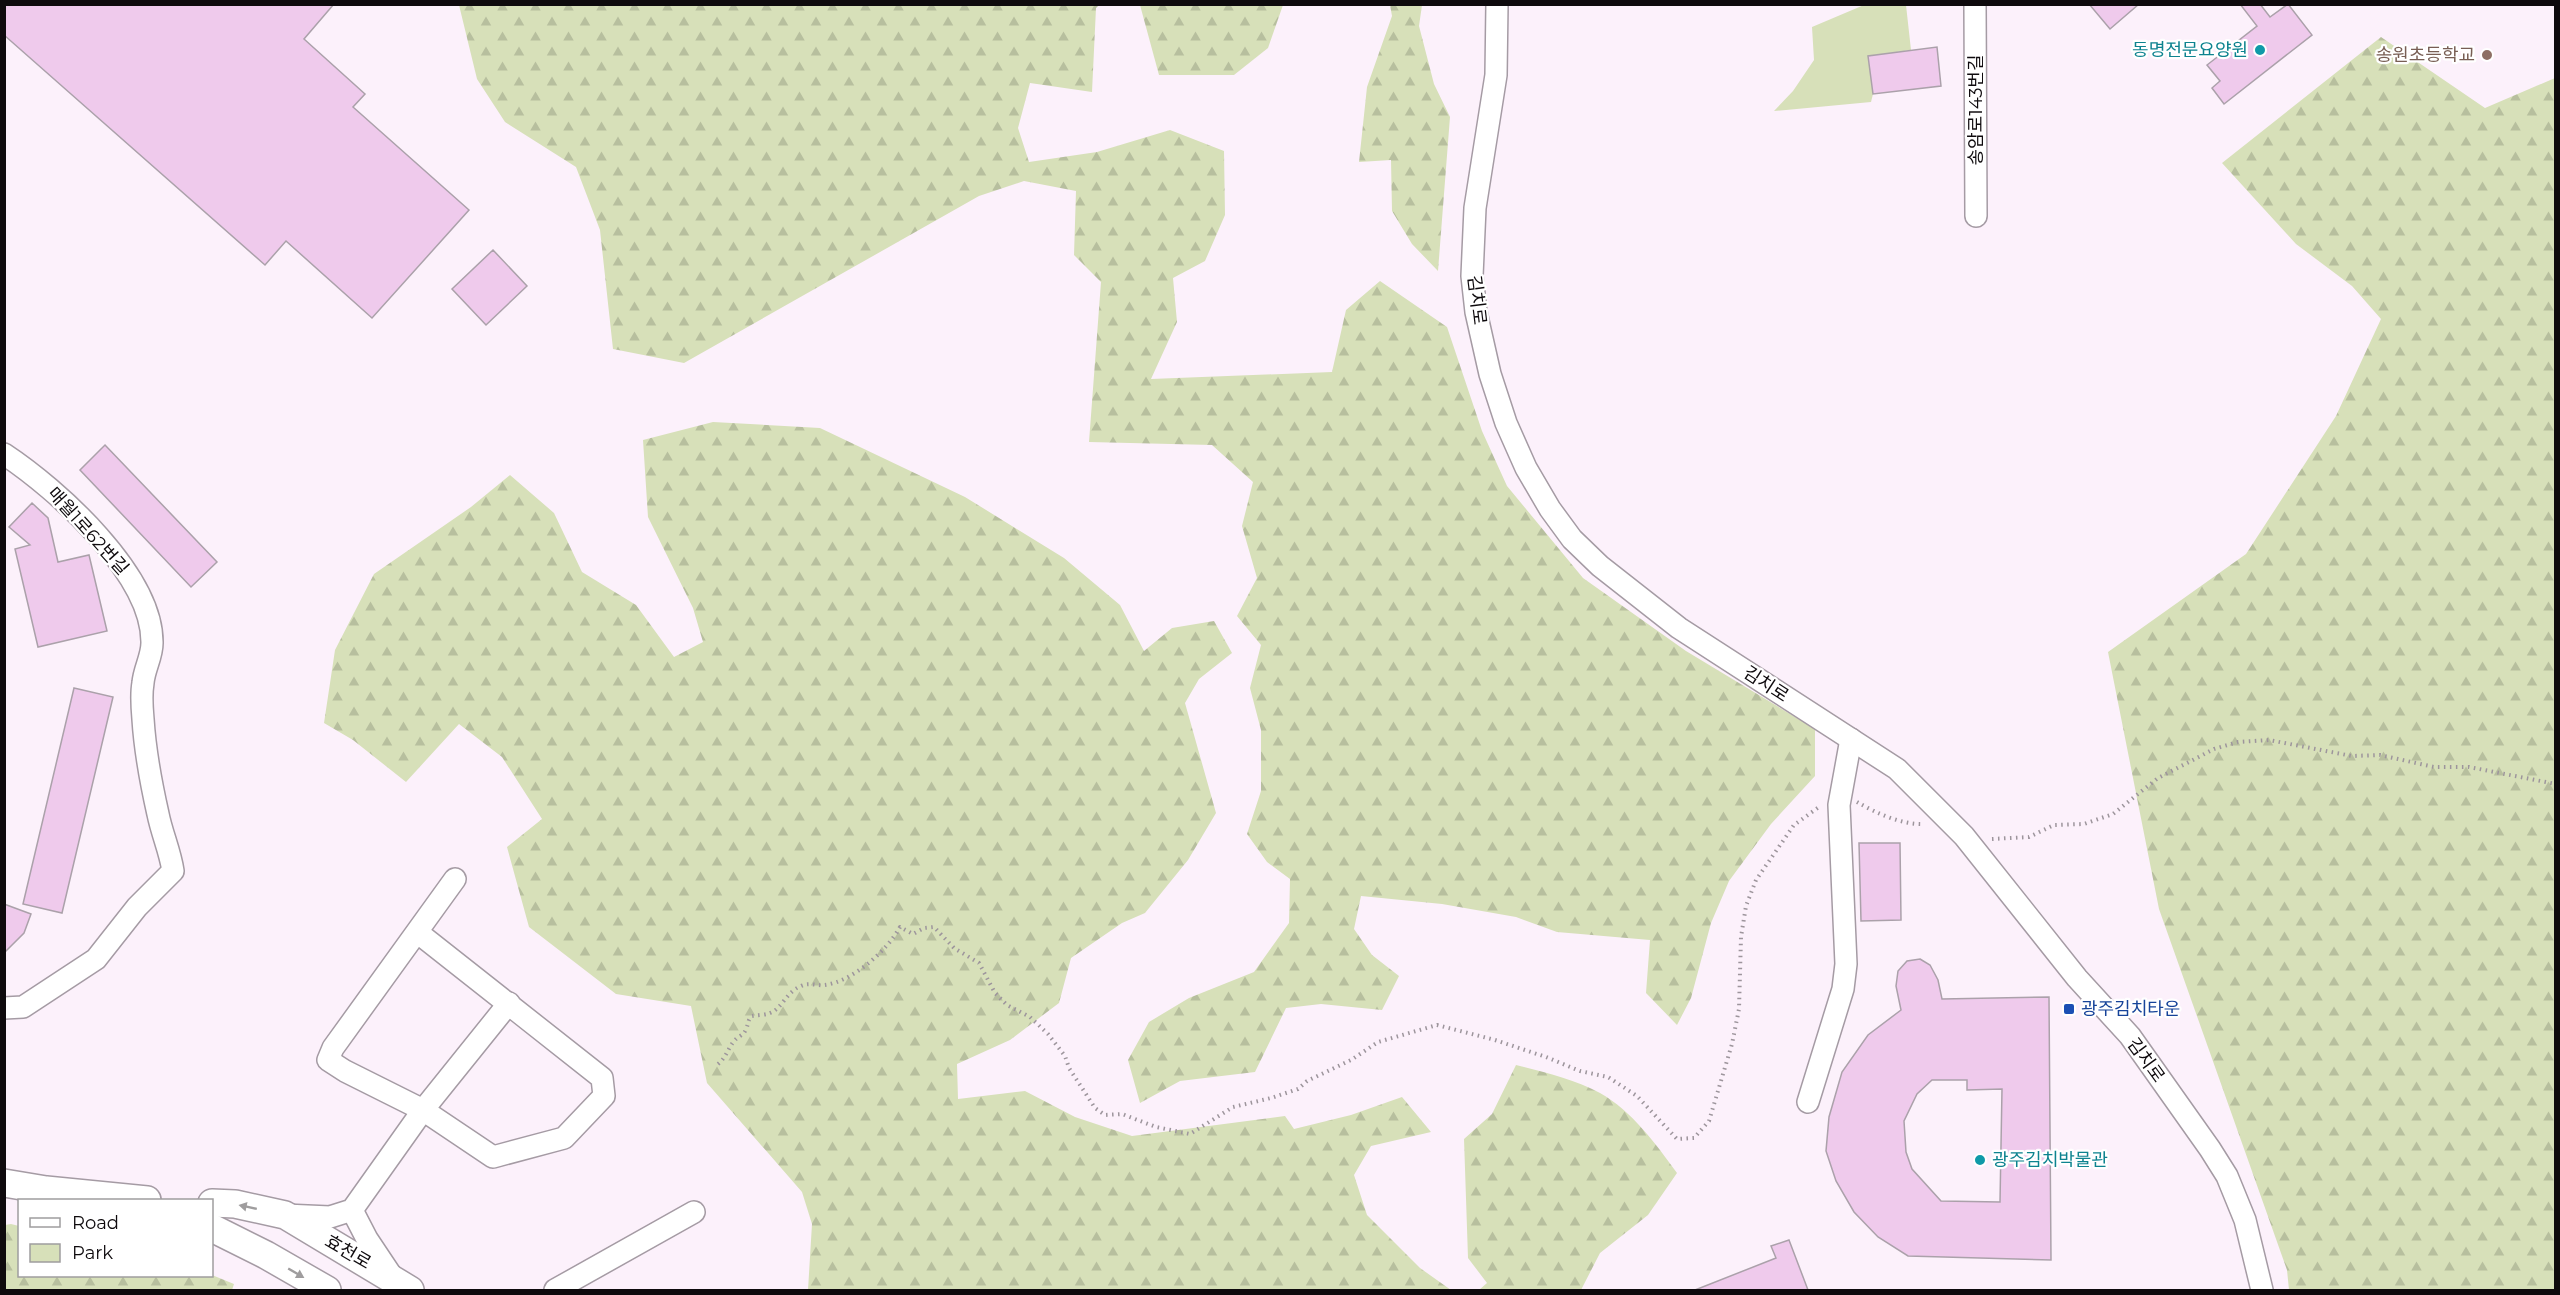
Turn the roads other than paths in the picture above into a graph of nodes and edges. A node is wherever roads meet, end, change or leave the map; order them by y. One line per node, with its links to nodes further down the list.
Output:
1 (1497, 4): 5 (street, 김치로)
2 (1975, 4): 3 (street, 송암로143번길)
3 (1976, 216)
4 (4, 454): 9 (street, 매월1로62번길)
5 (1851, 739): 10 (street); 22 (street, 김치로)
6 (455, 879): 7 (street)
7 (417, 932): 8 (street); 11 (street)
8 (509, 1003): 11 (street); 11 (street)
9 (4, 1008)
10 (1808, 1102)
11 (423, 1110): 15 (street)
12 (4, 1183): 13 (main road)
13 (137, 1199)
14 (213, 1203): 17 (main road, 효천로, one-way to 14)
15 (352, 1210): 17 (street); 19 (street)
16 (694, 1212): 21 (street)
17 (285, 1215): 19 (main road, 효천로)
18 (213, 1228): 20 (main road, one-way to 20)
19 (402, 1285)
20 (327, 1290)
21 (555, 1290)
22 (2262, 1290)

